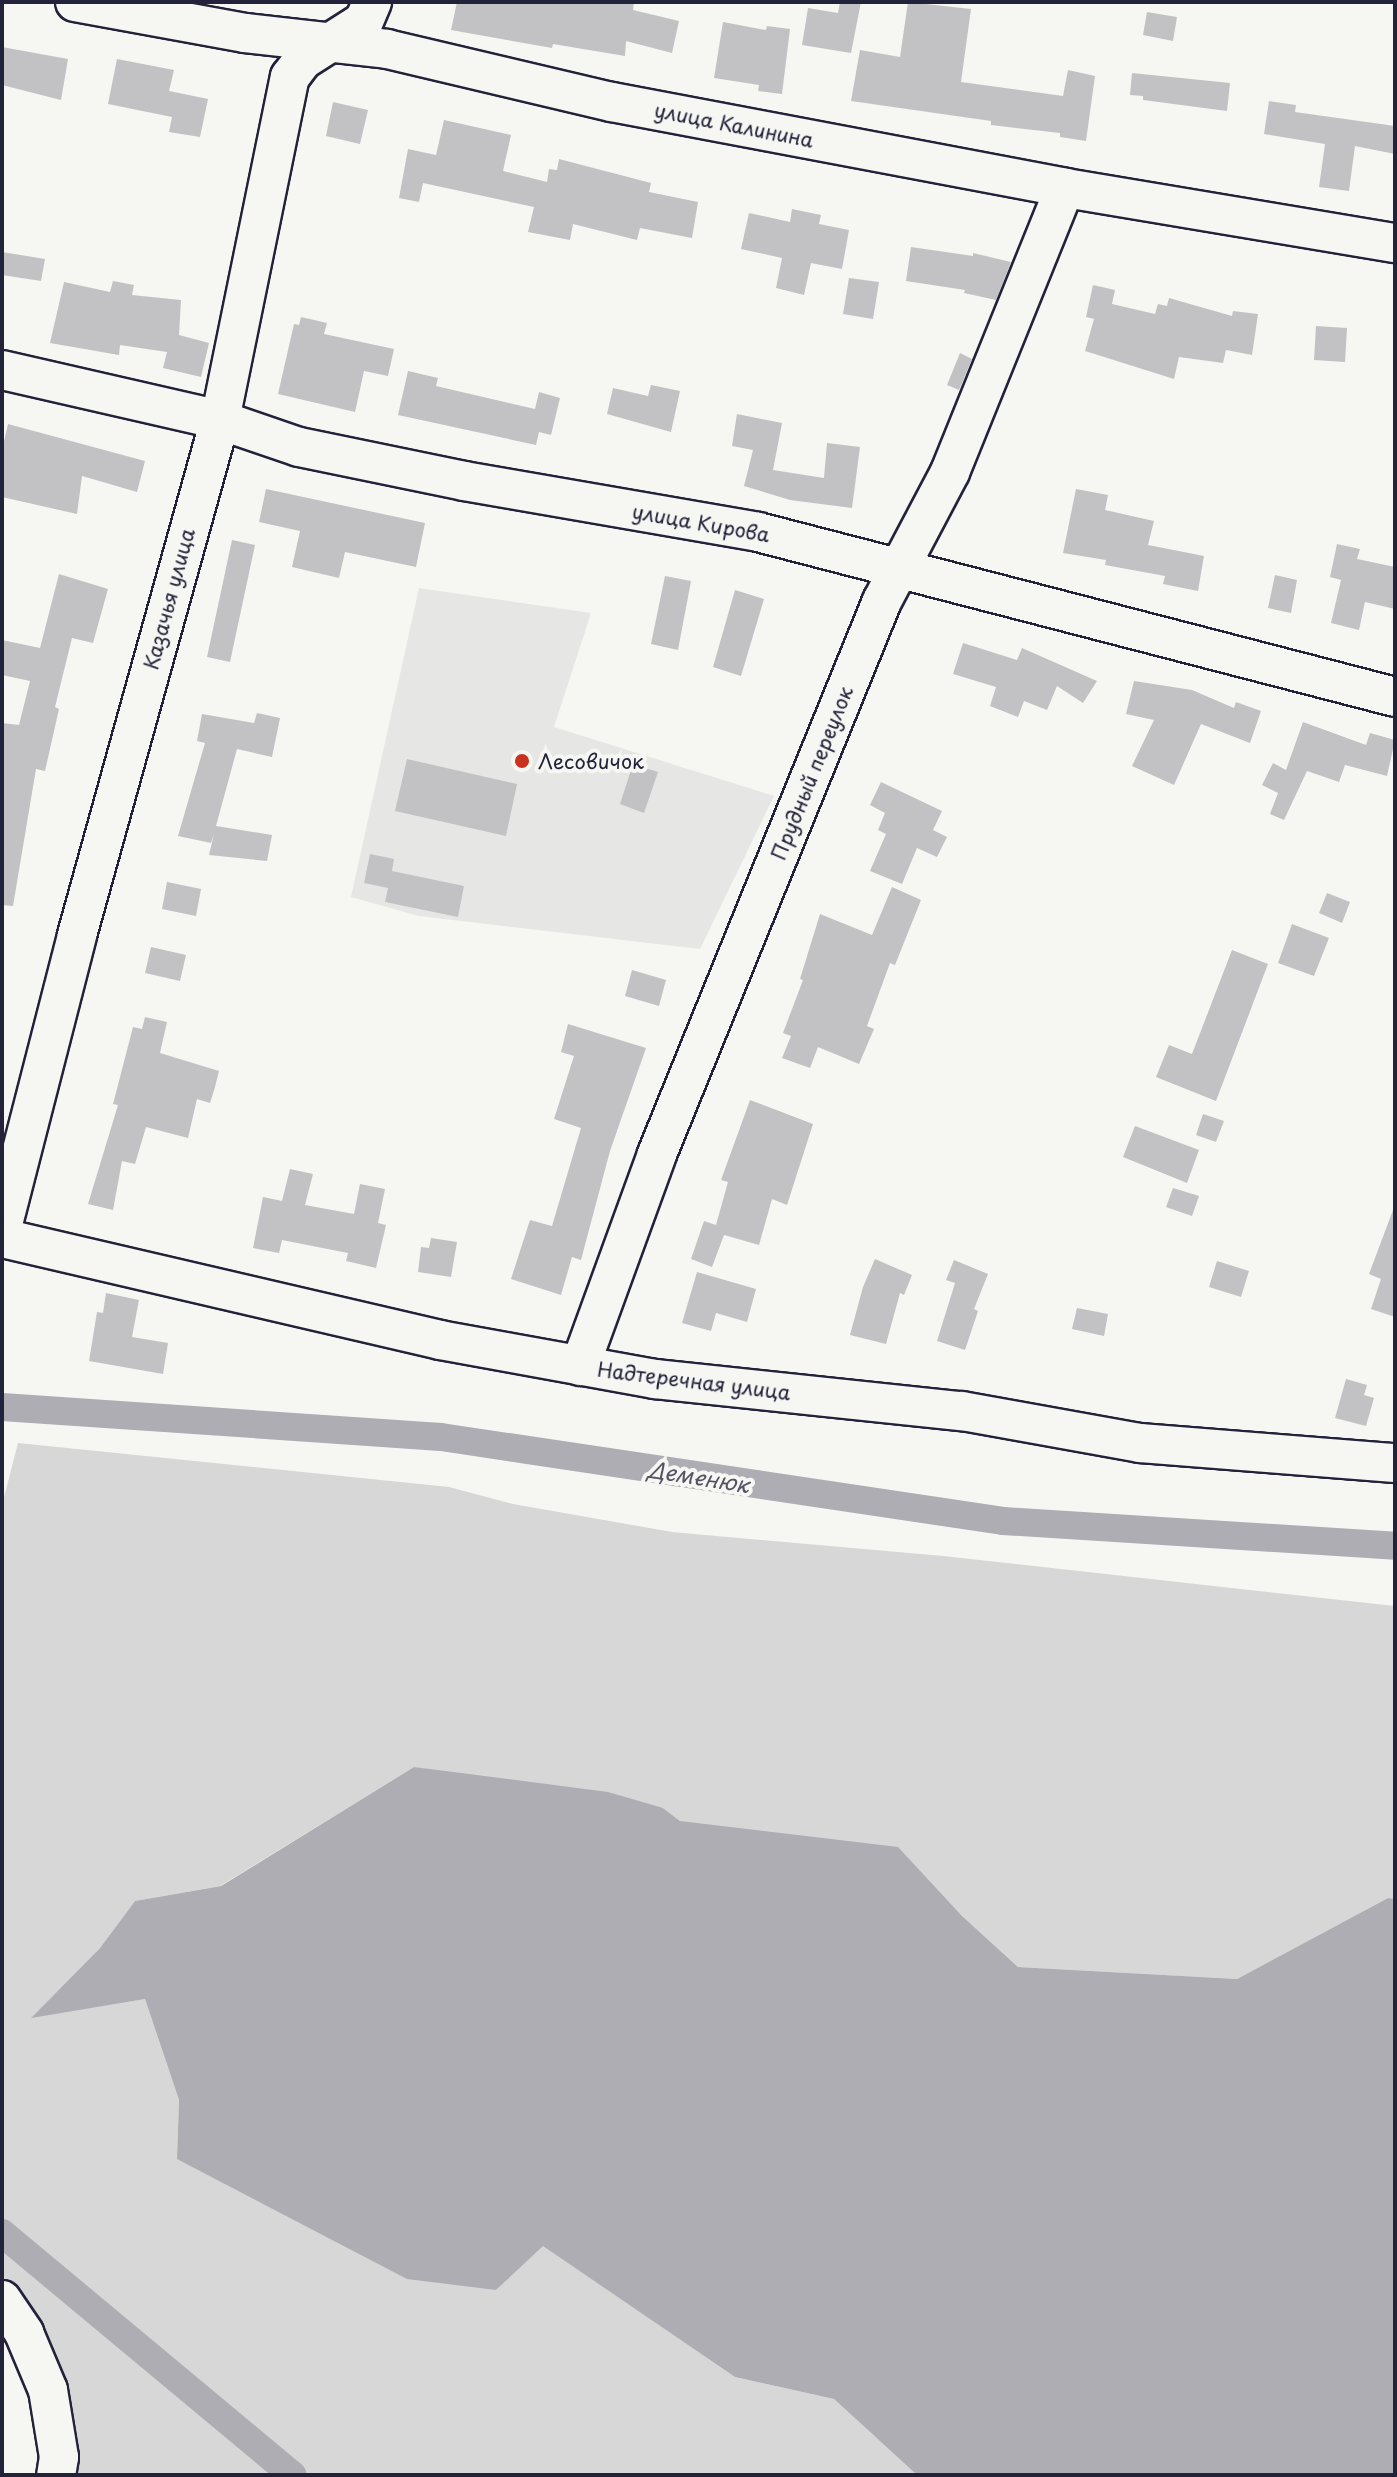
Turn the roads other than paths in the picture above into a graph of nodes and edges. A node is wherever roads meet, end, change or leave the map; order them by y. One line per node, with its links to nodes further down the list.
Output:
1 (75, 2): 3 (street, улица Калинина)
2 (372, 2): 3 (street, Казачья улица)
3 (327, 42): 4 (street, улица Калинина); 7 (street, Казачья улица)
4 (1065, 188): 5 (street, улица Калинина); 8 (street, Прудный переулок)
5 (1395, 243)
6 (2, 370): 7 (street, улица Кирова)
7 (220, 420): 8 (street, улица Кирова); 10 (street, Казачья улица)
8 (901, 569): 9 (street, улица Кирова); 12 (street, Прудный переулок)
9 (1395, 697)
10 (2, 1228)
11 (2, 1238): 12 (street, Надтеречная улица)
12 (580, 1366): 13 (street, Надтеречная улица)
13 (1395, 1463)
14 (2, 2300): 15 (street)
15 (56, 2475)

